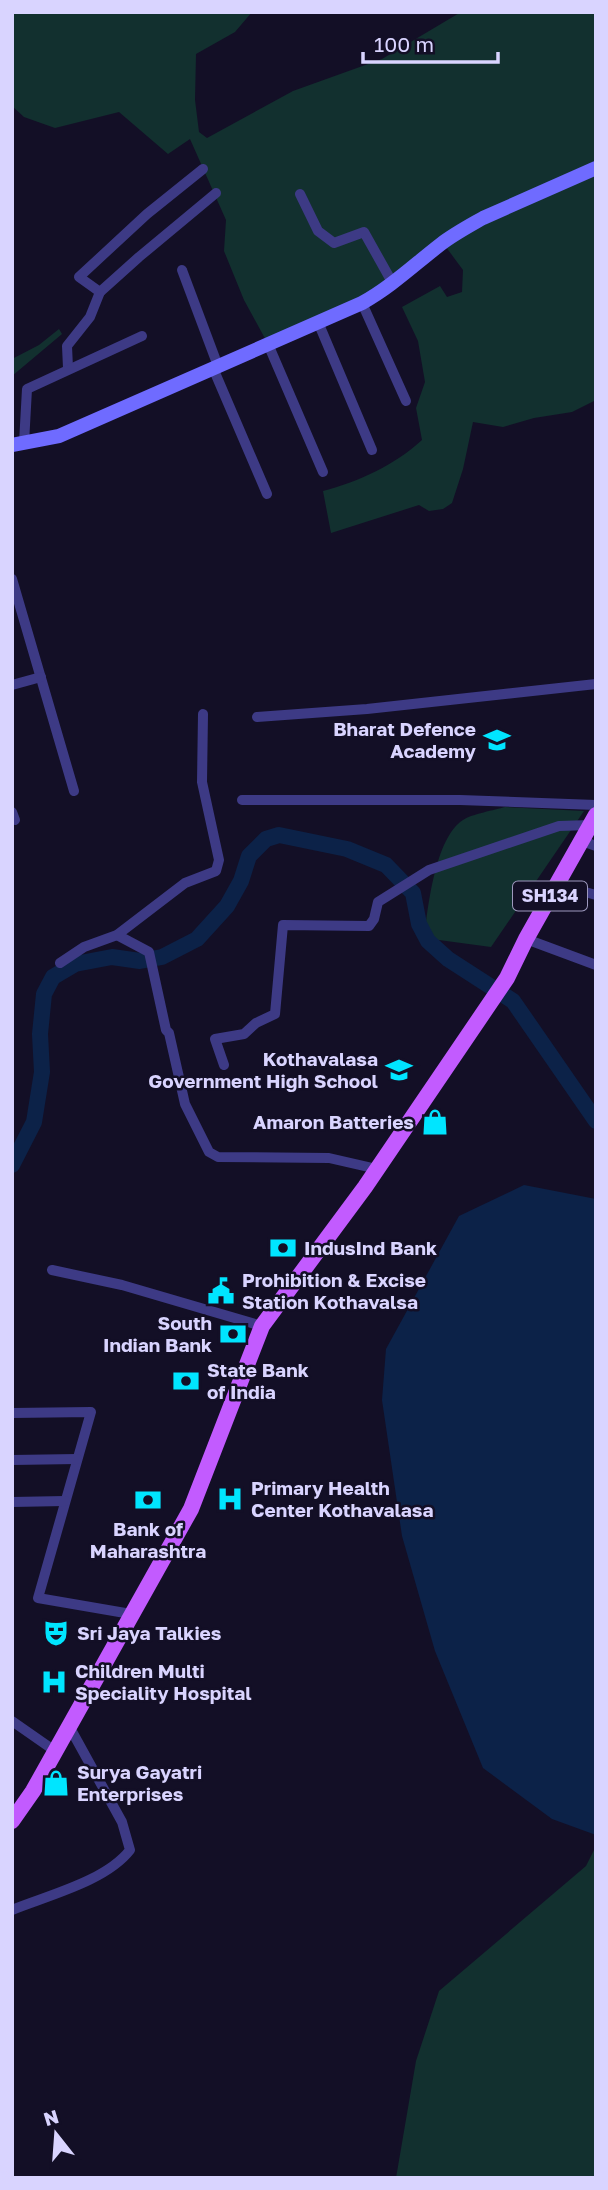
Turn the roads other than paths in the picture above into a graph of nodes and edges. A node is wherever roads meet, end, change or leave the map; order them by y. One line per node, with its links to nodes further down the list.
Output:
1 (596, 168): 6 (street)
2 (203, 169): 7 (street)
3 (216, 193): 7 (street)
4 (300, 194): 6 (street)
5 (182, 270): 12 (street)
6 (392, 282): 8 (street)
7 (100, 292): 13 (street)
8 (362, 303): 9 (street); 14 (street)
9 (318, 322): 11 (street); 16 (street)
10 (142, 336): 13 (street)
11 (268, 344): 12 (street); 17 (street)
12 (216, 367): 15 (street); 18 (street)
13 (68, 368): 15 (street)
14 (406, 401)
15 (18, 444)
16 (372, 450)
17 (323, 472)
18 (267, 494)
19 (12, 579): 20 (street)
20 (41, 677): 22 (street); 25 (street)
21 (596, 684): 24 (street)
22 (12, 685)
23 (203, 714): 32 (street)
24 (257, 717)
25 (74, 791)
26 (242, 800): 27 (street)
27 (596, 805)
28 (593, 820): 29 (main road, SH134); 36 (street)
29 (589, 843): 30 (main road, SH134)
30 (556, 884): 31 (street); 33 (main road, SH134)
31 (596, 895)
32 (117, 935): 34 (street); 37 (street)
33 (526, 939): 35 (street); 37 (main road, SH134)
34 (60, 963)
35 (596, 965)
36 (224, 1065)
37 (377, 1170): 39 (main road, SH134)
38 (52, 1270): 39 (street)
39 (262, 1326): 45 (main road, SH134)
40 (12, 1413): 41 (street)
41 (77, 1459): 42 (street); 43 (street)
42 (12, 1460)
43 (65, 1501): 44 (street); 45 (street)
44 (12, 1502)
45 (131, 1614): 47 (main road, SH134)
46 (12, 1721): 48 (street)
47 (69, 1726): 48 (main road, SH134); 50 (street)
48 (55, 1751): 49 (main road, SH134)
49 (12, 1821)
50 (12, 1910)

